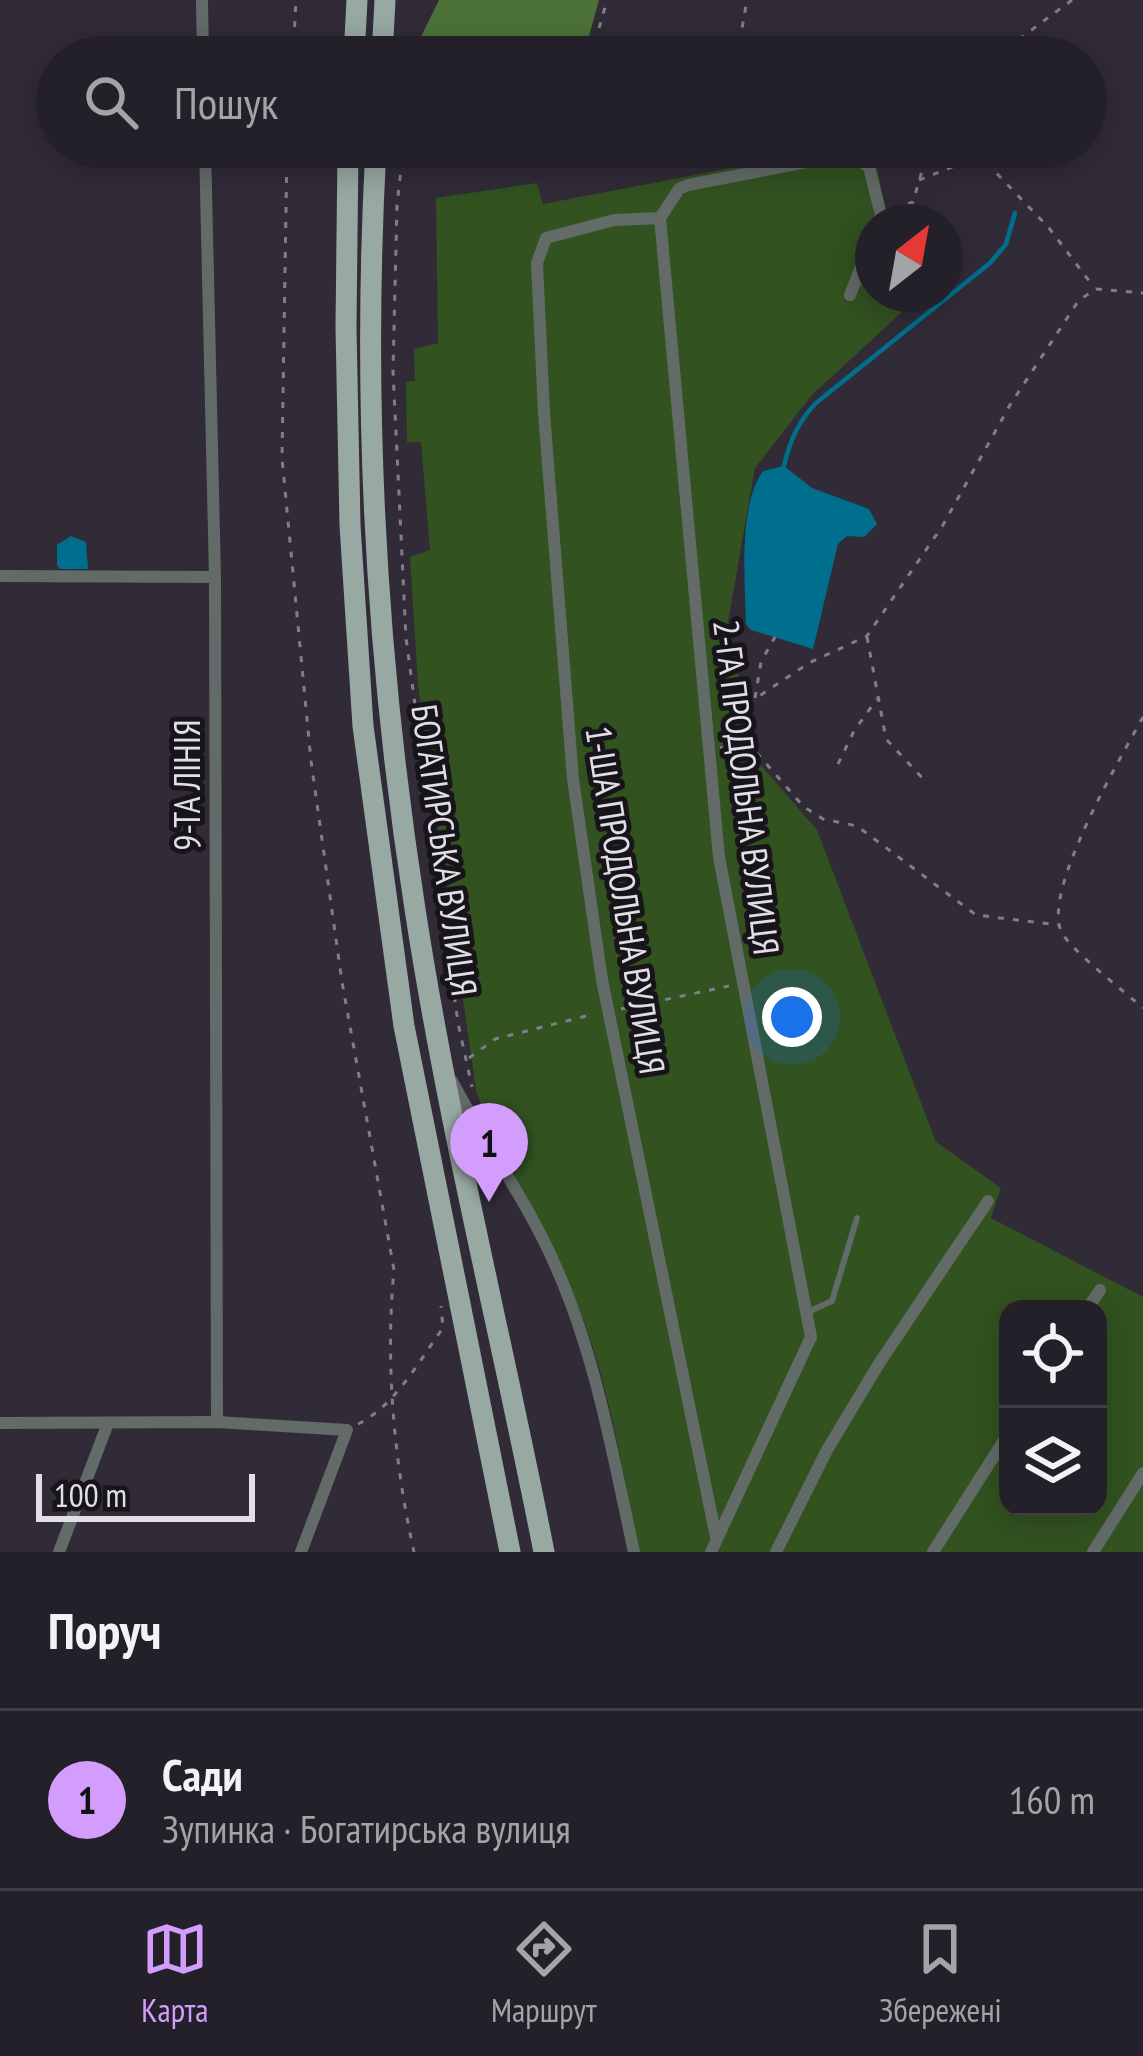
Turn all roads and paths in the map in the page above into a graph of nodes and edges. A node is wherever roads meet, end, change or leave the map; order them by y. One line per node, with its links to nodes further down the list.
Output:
1 (202, 0): 8 (street)
2 (296, 0): 9 (path)
3 (357, 0): 10 (main road)
4 (386, 0): 11 (main road)
5 (607, 0): 12 (path)
6 (747, 0): 13 (path)
7 (1072, 0): 14 (path)
8 (203, 36)
9 (293, 36)
10 (355, 36)
11 (383, 36)
12 (597, 36)
13 (741, 36)
14 (1023, 36)
15 (205, 168): 34 (street, 9-ТА ЛІНІЯ)
16 (287, 168): 56 (path)
17 (348, 168): 67 (main road, БОГАТИРСЬКА ВУЛИЦЯ)
18 (376, 168): 48 (main road, БОГАТИРСЬКА ВУЛИЦЯ)
19 (403, 168): 49 (path)
20 (776, 168): 28 (street)
21 (869, 168): 26 (street)
22 (923, 168): 25 (path)
23 (950, 168): 25 (path)
24 (992, 168): 30 (path)
25 (920, 180): 27 (path)
26 (877, 204)
27 (909, 204)
28 (660, 218): 41 (street, 2-ГА ПРОДОЛЬНА ВУЛИЦЯ); 63 (street, 1-ША ПРОДОЛЬНА ВУЛИЦЯ)
29 (855, 282): 32 (street)
30 (1096, 289): 31 (path); 35 (path)
31 (1143, 293)
32 (850, 295)
33 (0, 576): 34 (street)
34 (215, 577): 57 (street, 9-ТА ЛІНІЯ)
35 (866, 635): 37 (path); 38 (path)
36 (775, 637): 38 (path)
37 (878, 698): 44 (path); 45 (path)
38 (754, 700): 39 (path)
39 (734, 713): 41 (path); 42 (path)
40 (1143, 717): 46 (path)
41 (704, 726): 43 (street, 2-ГА ПРОДОЛЬНА ВУЛИЦЯ)
42 (752, 747): 43 (path); 46 (path)
43 (707, 750): 55 (street, 2-ГА ПРОДОЛЬНА ВУЛИЦЯ)
44 (838, 764)
45 (927, 783)
46 (1059, 926): 47 (path)
47 (1143, 1008)
48 (443, 1063): 68 (main road, БОГАТИРСЬКА ВУЛИЦЯ); 69 (street)
49 (473, 1093)
50 (988, 1202): 71 (street)
51 (857, 1218): 55 (lane)
52 (1100, 1290): 54 (street)
53 (438, 1291): 56 (path)
54 (1094, 1300)
55 (806, 1312): 63 (street, 2-ГА ПРОДОЛЬНА ВУЛИЦЯ)
56 (394, 1393): 60 (path); 66 (path)
57 (217, 1422): 58 (street); 60 (street)
58 (108, 1423): 59 (street); 64 (street)
59 (0, 1424)
60 (346, 1430): 65 (street)
61 (999, 1448): 72 (street)
62 (1143, 1473): 73 (street)
63 (716, 1537): 70 (street, 2-ГА ПРОДОЛЬНА ВУЛИЦЯ)
64 (58, 1552)
65 (301, 1552)
66 (414, 1552)
67 (510, 1552)
68 (544, 1552)
69 (634, 1552)
70 (711, 1552)
71 (776, 1552)
72 (933, 1552)
73 (1093, 1552)

